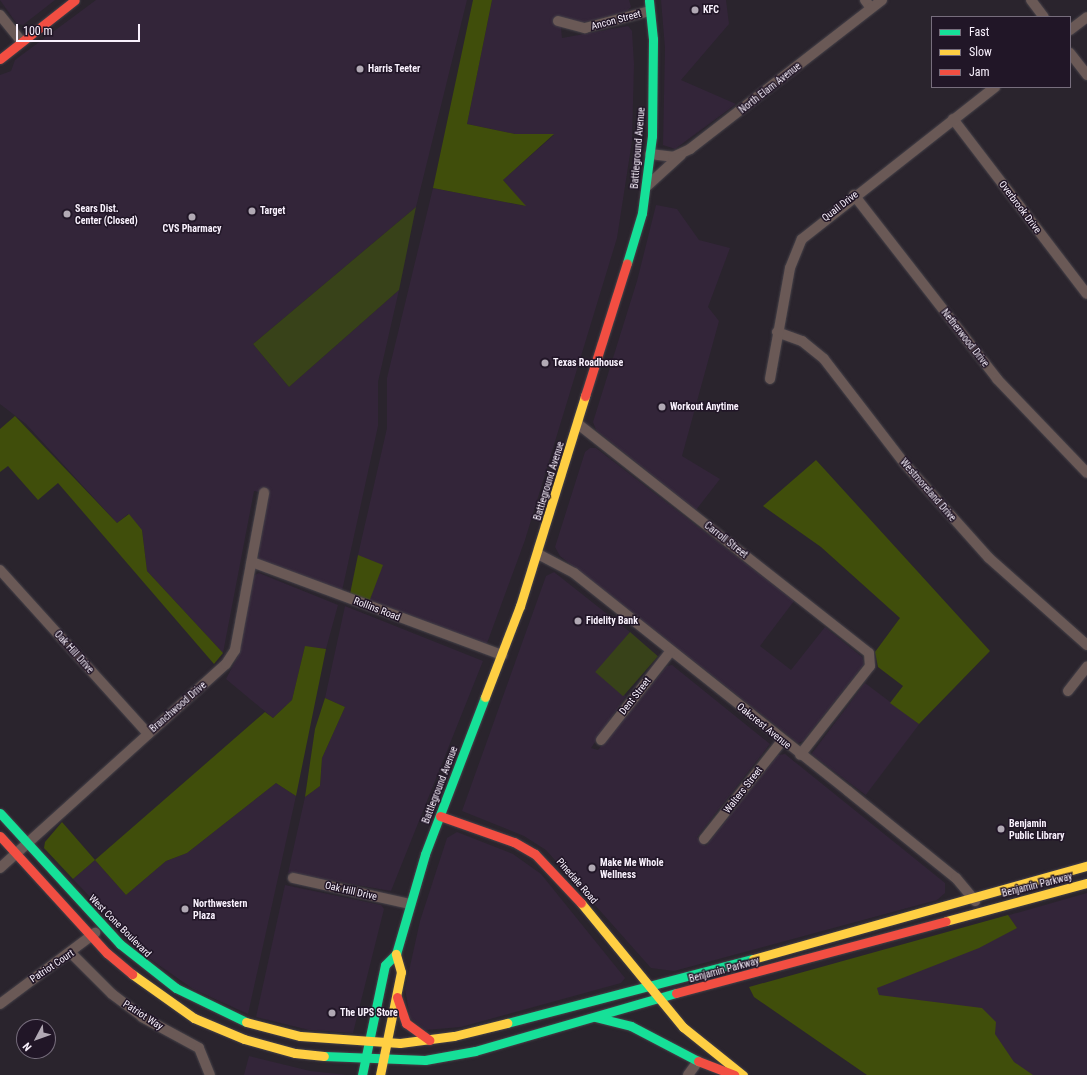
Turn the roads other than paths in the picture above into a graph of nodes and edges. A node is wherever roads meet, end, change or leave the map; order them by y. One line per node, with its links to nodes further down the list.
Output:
1 (75, 0): 12 (main road)
2 (649, 0): 6 (main road, Battleground Avenue)
3 (882, 0): 5 (street, North Elam Avenue)
4 (1031, 0): 8 (street)
5 (868, 4): 19 (street, North Elam Avenue)
6 (650, 11): 10 (street, Ancon Street); 18 (main road, Battleground Avenue)
7 (0, 15): 12 (street)
8 (1043, 16)
9 (1087, 17): 11 (street)
10 (558, 21)
11 (1071, 29)
12 (20, 42): 14 (main road)
13 (1071, 54): 15 (street)
14 (0, 59)
15 (1087, 75)
16 (995, 88): 17 (street, Quail Drive)
17 (954, 119): 21 (street, Quail Drive); 22 (street, Overbrook Drive)
18 (650, 154): 19 (street); 20 (main road, Battleground Avenue)
19 (682, 154): 20 (street, North Elam Avenue)
20 (647, 186): 25 (main road, Battleground Avenue)
21 (854, 195): 23 (street, Quail Drive); 26 (street, Netherwood Drive)
22 (1087, 294)
23 (777, 332): 24 (street, Quail Drive); 31 (street, Westmoreland Drive)
24 (770, 379)
25 (578, 424): 28 (main road, Battleground Avenue); 39 (street, Carroll Street)
26 (1087, 472)
27 (264, 493): 29 (street, Branchwood Drive)
28 (538, 554): 32 (street, Oakcrest Avenue); 33 (main road, Battleground Avenue)
29 (252, 562): 33 (street, Rollins Road); 36 (street, Branchwood Drive)
30 (0, 570): 36 (street, Oak Hill Drive)
31 (1087, 645)
32 (670, 652): 37 (street, Dent Street); 38 (street, Oakcrest Avenue)
33 (502, 655): 41 (main road, Battleground Avenue)
34 (1087, 667): 35 (street)
35 (1068, 691)
36 (148, 734): 44 (street, Branchwood Drive)
37 (601, 740)
38 (782, 741): 39 (street, Oakcrest Avenue); 43 (street, Walters Street)
39 (800, 755): 50 (street, Oakcrest Avenue)
40 (0, 813): 44 (main road, West Cone Boulevard)
41 (440, 816): 51 (main road, Battleground Avenue); 57 (main road, Pinedale Road)
42 (0, 836): 45 (main road)
43 (704, 839)
44 (27, 843): 45 (street, Branchwood Drive); 53 (main road, West Cone Boulevard)
45 (15, 853): 47 (street, Branchwood Drive); 54 (main road)
46 (1087, 866): 50 (main road, Benjamin Parkway)
47 (0, 868)
48 (293, 878): 51 (street, Oak Hill Drive)
49 (1087, 883): 52 (main road, Benjamin Parkway)
50 (974, 897): 52 (street); 57 (main road, Benjamin Parkway)
51 (410, 904): 56 (main road, Battleground Avenue)
52 (977, 911): 59 (main road, Benjamin Parkway)
53 (102, 926): 54 (street, Patriot Court); 63 (main road, West Cone Boulevard)
54 (91, 936): 55 (street, Patriot Court); 65 (main road)
55 (71, 953): 60 (street, Patriot Court); 68 (street, Patriot Way)
56 (396, 954): 58 (main road, Battleground Avenue); 63 (main road, Battleground Avenue)
57 (650, 986): 59 (main road, Pinedale Road); 62 (main road, Benjamin Parkway)
58 (397, 993): 62 (main road); 64 (main road, Battleground Avenue)
59 (661, 999): 61 (main road, Benjamin Parkway); 73 (main road, Pinedale Road)
60 (0, 1004)
61 (591, 1016): 66 (main road, Benjamin Parkway); 67 (main road)
62 (429, 1040): 64 (main road, Benjamin Parkway)
63 (367, 1042): 64 (main road, Benjamin Parkway); 65 (main road, Battleground Avenue)
64 (386, 1043): 66 (main road, Battleground Avenue)
65 (364, 1059): 66 (main road, Benjamin Parkway); 69 (main road, Battleground Avenue)
66 (382, 1060): 70 (main road, Battleground Avenue)
67 (698, 1061): 71 (street); 72 (main road)
68 (210, 1075)
69 (362, 1075)
70 (380, 1075)
71 (688, 1075)
72 (734, 1075)
73 (744, 1075)

